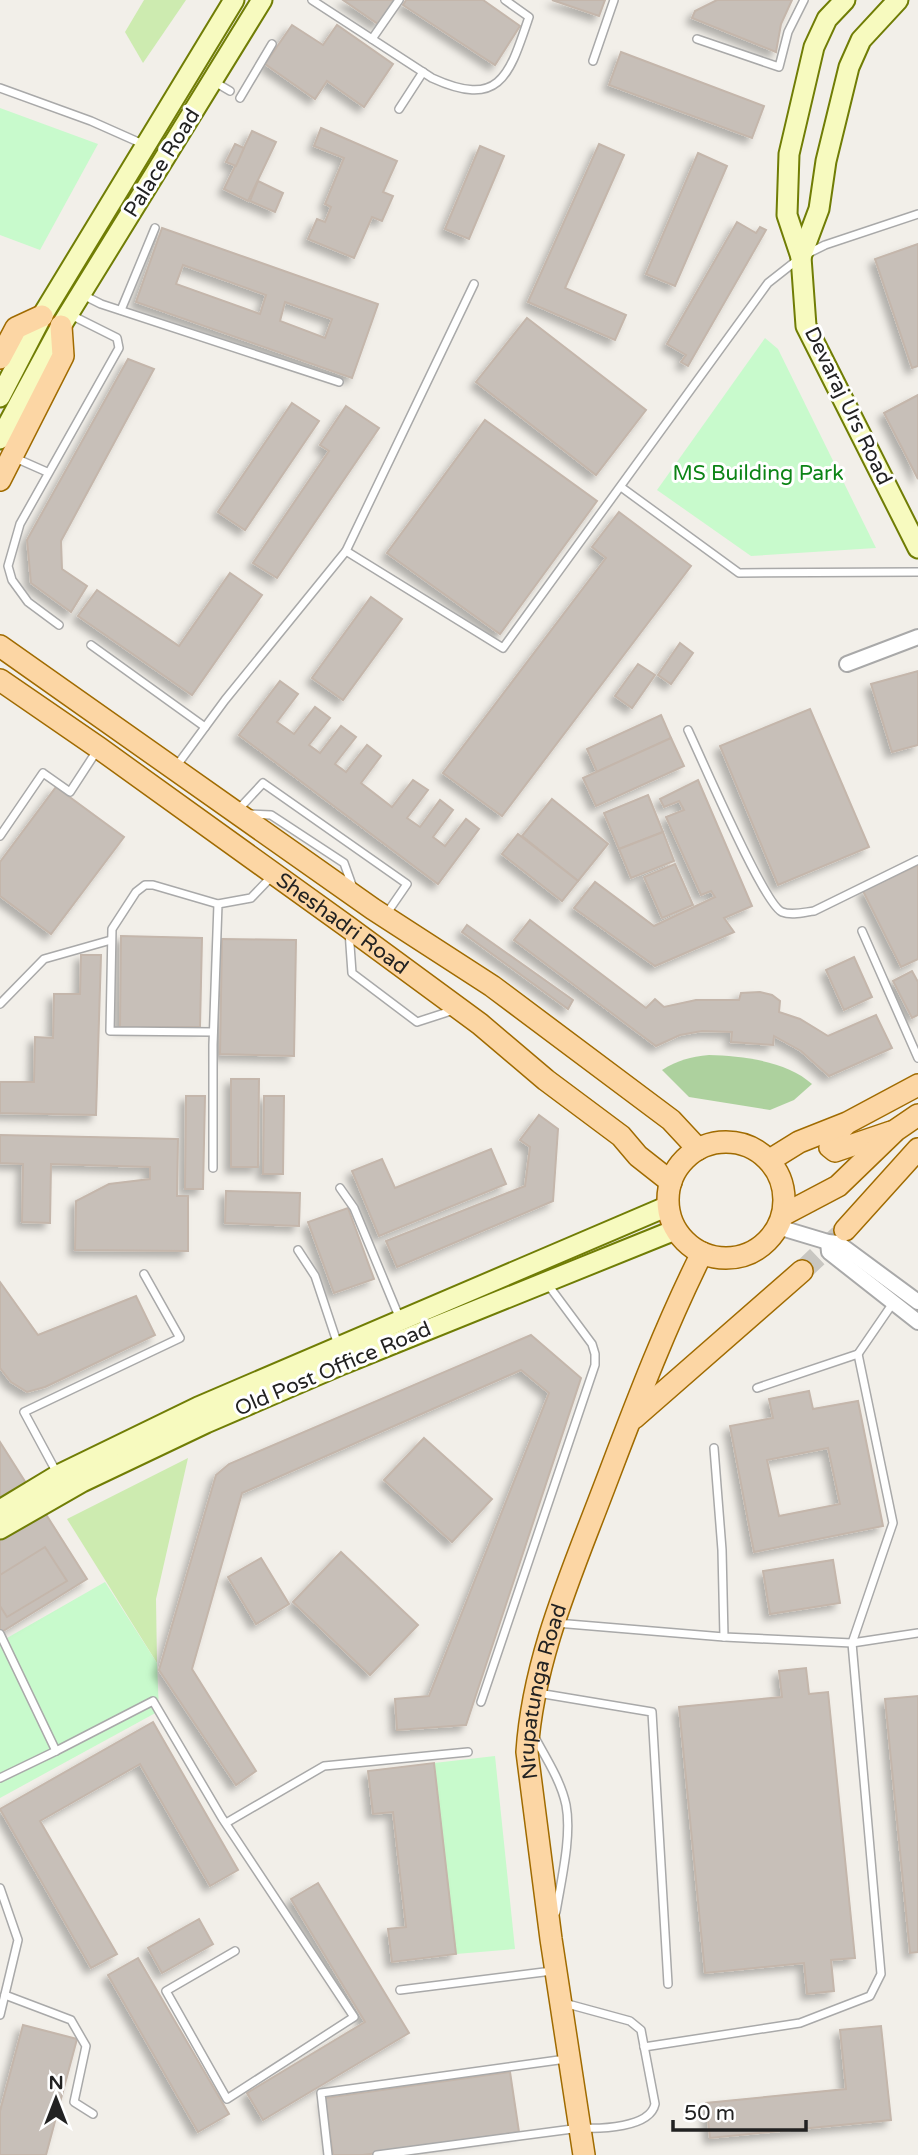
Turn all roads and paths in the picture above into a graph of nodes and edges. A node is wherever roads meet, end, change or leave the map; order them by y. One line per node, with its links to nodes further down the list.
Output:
1 (234, 0): 14 (street, Palace Road)
2 (262, 0): 16 (street, Palace Road)
3 (312, 0): 10 (lane)
4 (399, 0): 10 (lane)
5 (505, 0): 15 (lane)
6 (614, 0): 13 (lane)
7 (804, 0): 11 (lane)
8 (845, 0): 24 (street, Devaraj Urs Road)
9 (898, 0): 24 (street, Devaraj Urs Road)
10 (372, 39): 15 (lane)
11 (697, 39)
12 (272, 44): 19 (lane)
13 (593, 61)
14 (192, 68): 16 (street); 21 (street, Palace Road)
15 (423, 72): 20 (lane)
16 (213, 80): 18 (lane); 26 (street, Palace Road)
17 (0, 88): 21 (lane)
18 (230, 91)
19 (240, 98)
20 (399, 109)
21 (146, 145): 28 (street, Palace Road)
22 (918, 215): 24 (lane)
23 (155, 228): 27 (lane)
24 (801, 257): 35 (lane); 36 (street, Devaraj Urs Road)
25 (474, 284): 37 (lane)
26 (81, 294): 27 (lane); 28 (street, Palace Road)
27 (121, 310): 30 (lane)
28 (57, 319): 29 (main road); 31 (street); 32 (main road); 33 (lane)
29 (0, 358)
30 (339, 382)
31 (0, 397)
32 (6, 448): 33 (lane); 34 (main road)
33 (47, 472): 39 (lane)
34 (0, 480)
35 (621, 487): 37 (lane); 38 (lane)
36 (918, 548)
37 (346, 551): 45 (lane)
38 (918, 572)
39 (59, 625)
40 (918, 637): 43 (street)
41 (91, 645): 45 (lane)
42 (0, 646): 48 (main road, Sheshadri Road)
43 (847, 664)
44 (0, 680): 47 (main road, Sheshadri Road)
45 (205, 726): 48 (lane)
46 (688, 730): 51 (lane)
47 (99, 748): 50 (lane); 52 (main road, Sheshadri Road)
48 (174, 769): 49 (main road, Sheshadri Road)
49 (237, 813): 54 (main road, Sheshadri Road); 54 (lane)
50 (0, 836)
51 (918, 859)
52 (273, 874): 53 (lane); 55 (main road, Sheshadri Road)
53 (218, 904): 57 (lane); 60 (lane)
54 (384, 916): 67 (main road, Sheshadri Road)
55 (348, 927): 59 (main road, Sheshadri Road); 59 (lane)
56 (862, 931): 61 (lane)
57 (111, 940): 58 (lane); 60 (lane)
58 (0, 1003)
59 (457, 1009): 71 (main road, Sheshadri Road)
60 (213, 1032): 70 (lane)
61 (916, 1049): 62 (lane)
62 (918, 1058)
63 (918, 1085): 65 (main road)
64 (918, 1115): 66 (main road)
65 (847, 1123): 66 (main road); 69 (main road)
66 (897, 1130): 74 (main road)
67 (698, 1149): 69 (main road); 71 (main road)
68 (918, 1149): 76 (main road)
69 (770, 1160): 74 (main road)
70 (213, 1168)
71 (671, 1182): 73 (main road)
72 (340, 1188): 84 (lane)
73 (668, 1206): 75 (main road); 84 (street, Old Post Office Road)
74 (780, 1221): 76 (street); 78 (main road)
75 (675, 1230): 78 (main road); 81 (street, Old Post Office Road)
76 (837, 1236): 82 (street); 83 (street)
77 (298, 1250): 86 (lane)
78 (702, 1253): 89 (main road, Nrupatunga Road)
79 (802, 1271): 89 (main road)
80 (144, 1275): 91 (lane)
81 (545, 1281): 93 (street, Old Post Office Road); 100 (lane)
82 (918, 1302)
83 (893, 1303): 85 (street); 87 (lane)
84 (400, 1320): 86 (street, Old Post Office Road)
85 (918, 1322)
86 (338, 1346): 91 (street, Old Post Office Road)
87 (858, 1354): 88 (lane); 98 (lane)
88 (757, 1388)
89 (630, 1422): 94 (main road, Nrupatunga Road)
90 (713, 1448): 97 (lane)
91 (58, 1475): 92 (street, Old Post Office Road)
92 (0, 1510)
93 (0, 1529)
94 (553, 1623): 97 (lane); 99 (main road, Nrupatunga Road)
95 (918, 1633): 98 (lane)
96 (0, 1634): 102 (lane)
97 (724, 1637): 98 (lane)
98 (852, 1643): 115 (lane)
99 (533, 1692): 101 (main road, Nrupatunga Road); 110 (lane)
100 (481, 1702)
101 (529, 1727): 107 (main road, Nrupatunga Road); 107 (lane)
102 (56, 1751): 104 (lane); 105 (lane)
103 (468, 1752): 105 (lane)
104 (0, 1778)
105 (226, 1823): 108 (lane)
106 (0, 1888): 112 (lane)
107 (551, 1939): 109 (main road, Nrupatunga Road)
108 (235, 1951)
109 (556, 1970): 111 (lane); 113 (main road, Nrupatunga Road)
110 (668, 1984)
111 (400, 1990)
112 (5, 1995): 114 (lane); 117 (lane)
113 (561, 2003): 115 (lane); 116 (main road, Nrupatunga Road)
114 (0, 2015)
115 (644, 2047): 118 (lane)
116 (570, 2059): 118 (main road, Nrupatunga Road); 119 (lane)
117 (93, 2114)
118 (580, 2128): 120 (lane); 121 (main road, Nrupatunga Road)
119 (328, 2155)
120 (377, 2155)
121 (584, 2155)

